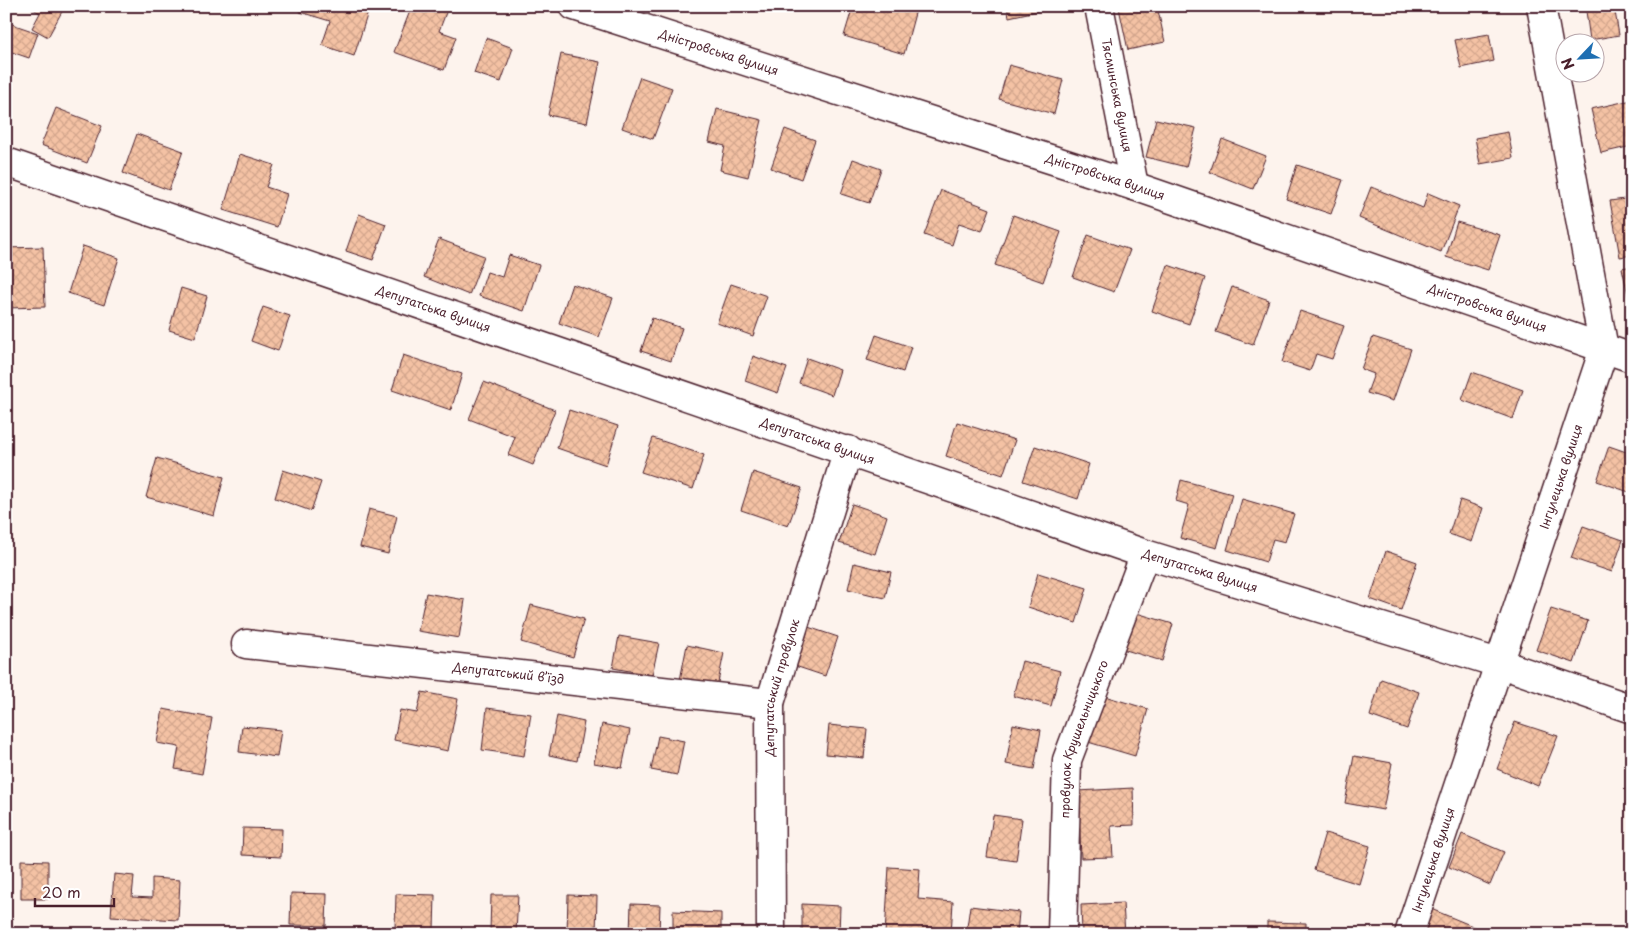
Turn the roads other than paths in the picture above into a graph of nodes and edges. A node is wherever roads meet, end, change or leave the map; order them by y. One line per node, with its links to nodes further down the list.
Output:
1 (574, 6): 4 (street, Дністровська вулиця)
2 (1099, 6): 6 (street, Тясминська вулиця)
3 (1541, 6): 7 (street, Інгулецька вулиця)
4 (640, 18): 6 (street, Дністровська вулиця)
5 (6, 162): 9 (street, Депутатська вулиця)
6 (1134, 186): 7 (street, Дністровська вулиця)
7 (1604, 349): 8 (street, Дністровська вулиця); 12 (street, Інгулецька вулиця)
8 (1632, 358)
9 (848, 450): 10 (street, Депутатська вулиця); 13 (street, Депутатський провулок)
10 (1145, 554): 12 (street, Депутатська вулиця); 16 (street, провулок Крушельницького)
11 (246, 644): 13 (street, Депутатський в’їзд)
12 (1498, 663): 14 (street, Депутатська вулиця); 17 (street, Інгулецька вулиця)
13 (770, 703): 15 (street, Депутатський провулок)
14 (1632, 708)
15 (771, 934)
16 (1062, 934)
17 (1409, 934)

